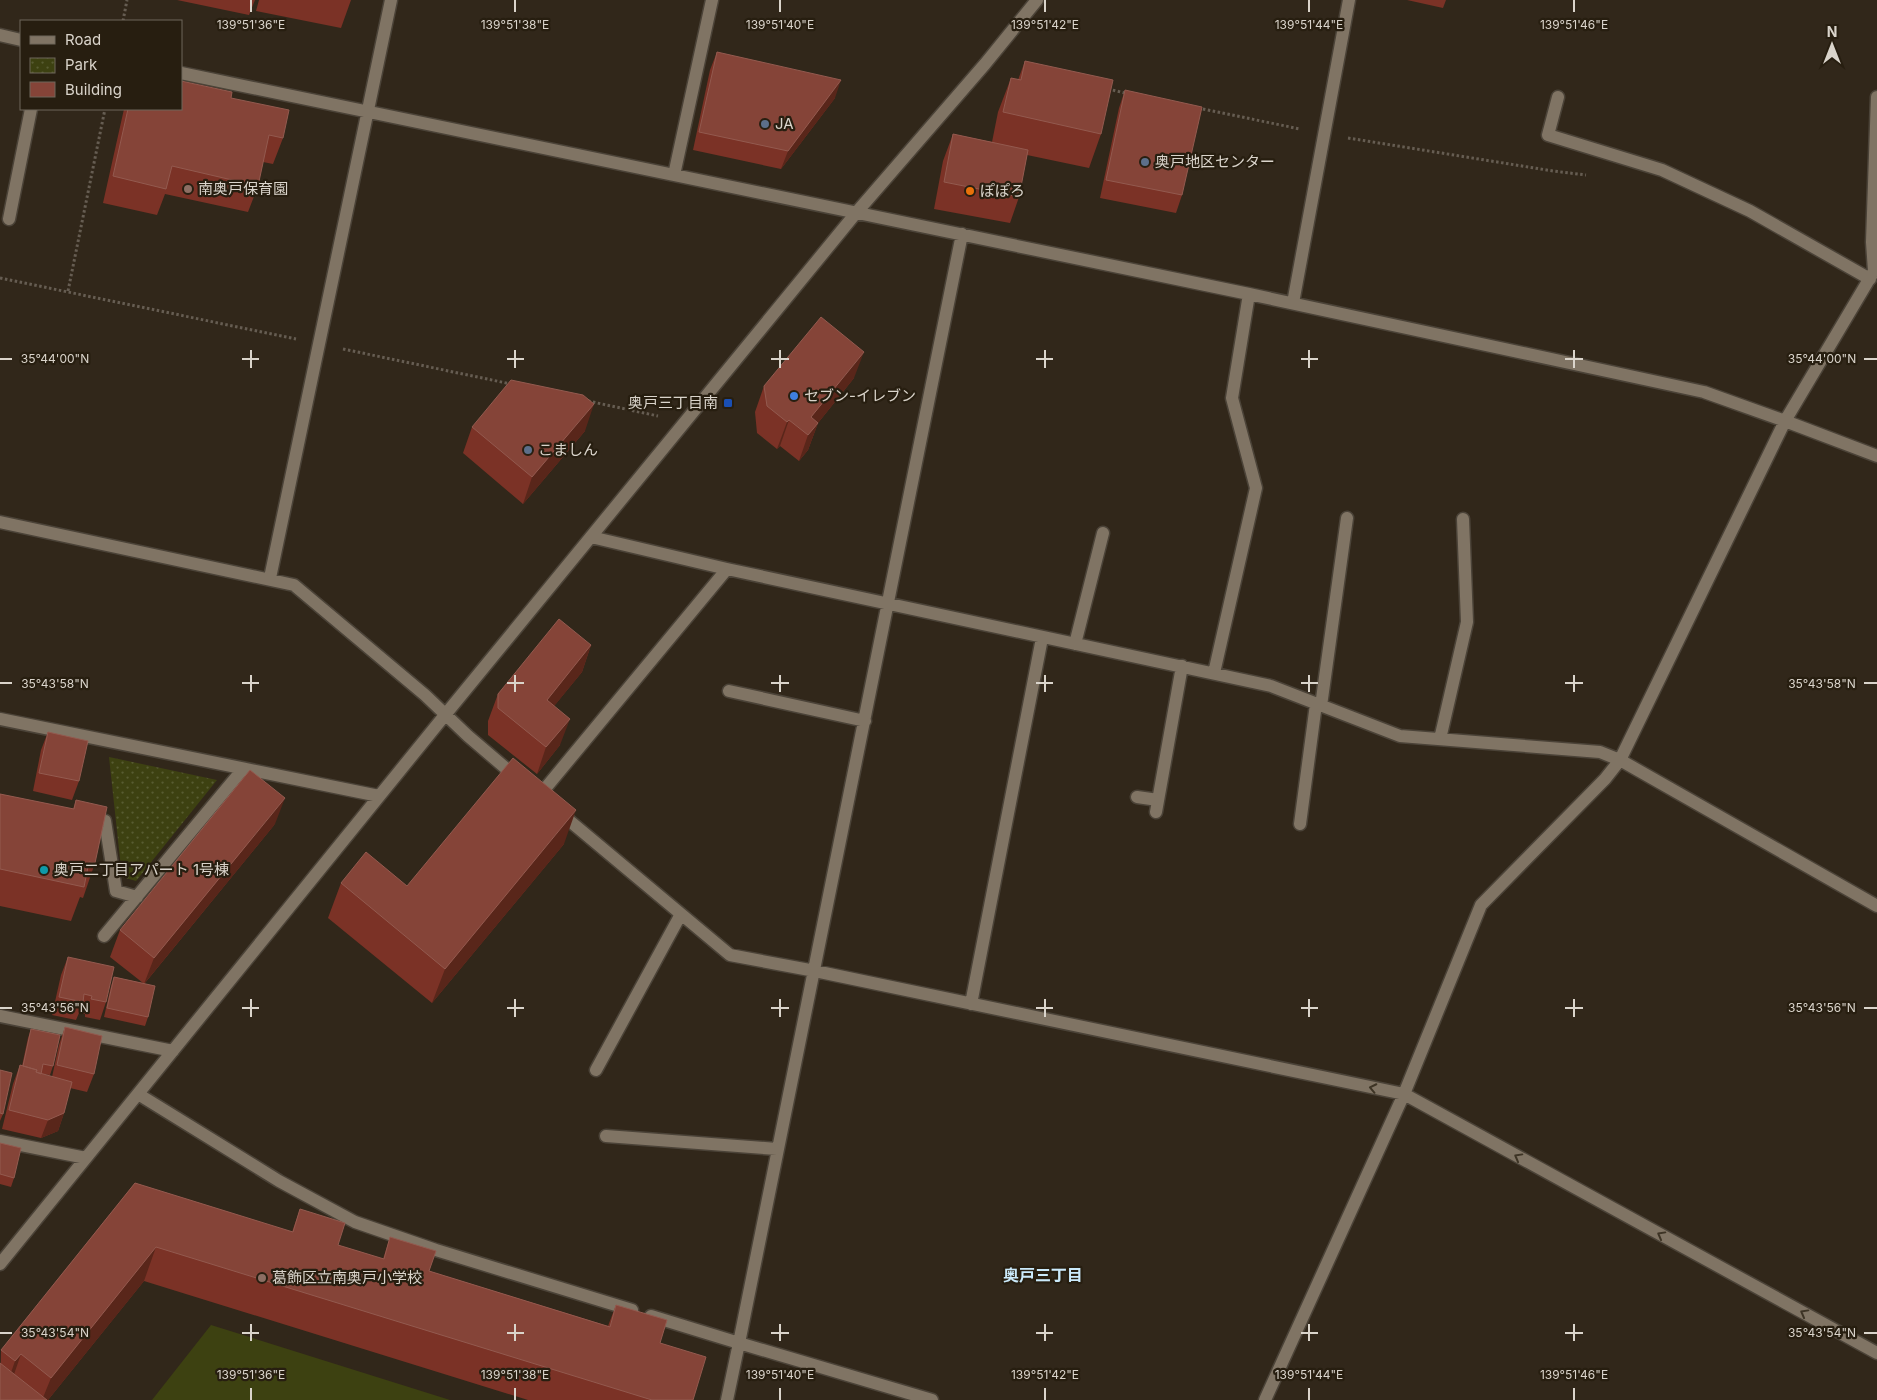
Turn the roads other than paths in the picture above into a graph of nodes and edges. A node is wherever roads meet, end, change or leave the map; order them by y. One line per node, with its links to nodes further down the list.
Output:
1 (391, 0): 11 (street)
2 (712, 0): 12 (street)
3 (1037, 0): 13 (street)
4 (1349, 0): 18 (street)
5 (0, 35): 6 (street)
6 (20, 40)
7 (182, 73): 11 (street)
8 (1558, 97): 16 (street)
9 (1877, 97): 16 (street)
10 (31, 110): 14 (street)
11 (368, 111): 12 (street); 27 (street)
12 (674, 176): 13 (street)
13 (856, 213): 15 (street); 25 (street)
14 (9, 219)
15 (962, 234): 17 (street); 28 (street)
16 (1874, 273): 19 (street)
17 (1249, 294): 18 (street); 32 (street)
18 (1293, 304): 19 (street)
19 (1785, 421): 20 (street); 39 (street)
20 (1877, 456)
21 (1347, 518): 34 (street)
22 (1463, 519): 38 (street)
23 (0, 522): 27 (street)
24 (1102, 532): 30 (street)
25 (591, 537): 26 (street); 35 (street)
26 (727, 569): 28 (street); 41 (street)
27 (270, 578): 35 (street)
28 (889, 604): 29 (street); 37 (street)
29 (1042, 638): 30 (street); 51 (street)
30 (1075, 644): 31 (street)
31 (1182, 666): 32 (street); 43 (street)
32 (1214, 673): 34 (street)
33 (728, 691): 37 (street)
34 (1319, 705): 38 (street); 45 (street)
35 (445, 715): 41 (street); 42 (street)
36 (0, 719): 40 (street)
37 (865, 721): 50 (street)
38 (1440, 739): 39 (street)
39 (1620, 760): 47 (street); 56 (street)
40 (244, 769): 42 (street); 46 (street)
41 (532, 790): 48 (street)
42 (379, 796): 53 (street)
43 (1137, 797)
44 (77, 816): 46 (street)
45 (1300, 824)
46 (137, 897): 49 (street)
47 (1877, 906)
48 (681, 914): 50 (street); 54 (street)
49 (104, 936)
50 (815, 971): 51 (street); 59 (street)
51 (970, 1004): 56 (street, one-way to 51)
52 (0, 1016): 53 (street)
53 (172, 1051): 55 (street)
54 (596, 1070)
55 (138, 1094): 60 (street); 62 (street)
56 (1404, 1094): 63 (street, one-way to 56); 66 (street)
57 (606, 1136): 59 (street)
58 (0, 1140): 60 (street)
59 (777, 1149): 62 (street)
60 (86, 1158): 61 (street)
61 (0, 1264)
62 (739, 1343): 64 (street); 65 (street)
63 (1877, 1353)
64 (727, 1400)
65 (932, 1400)
66 (1265, 1400)

